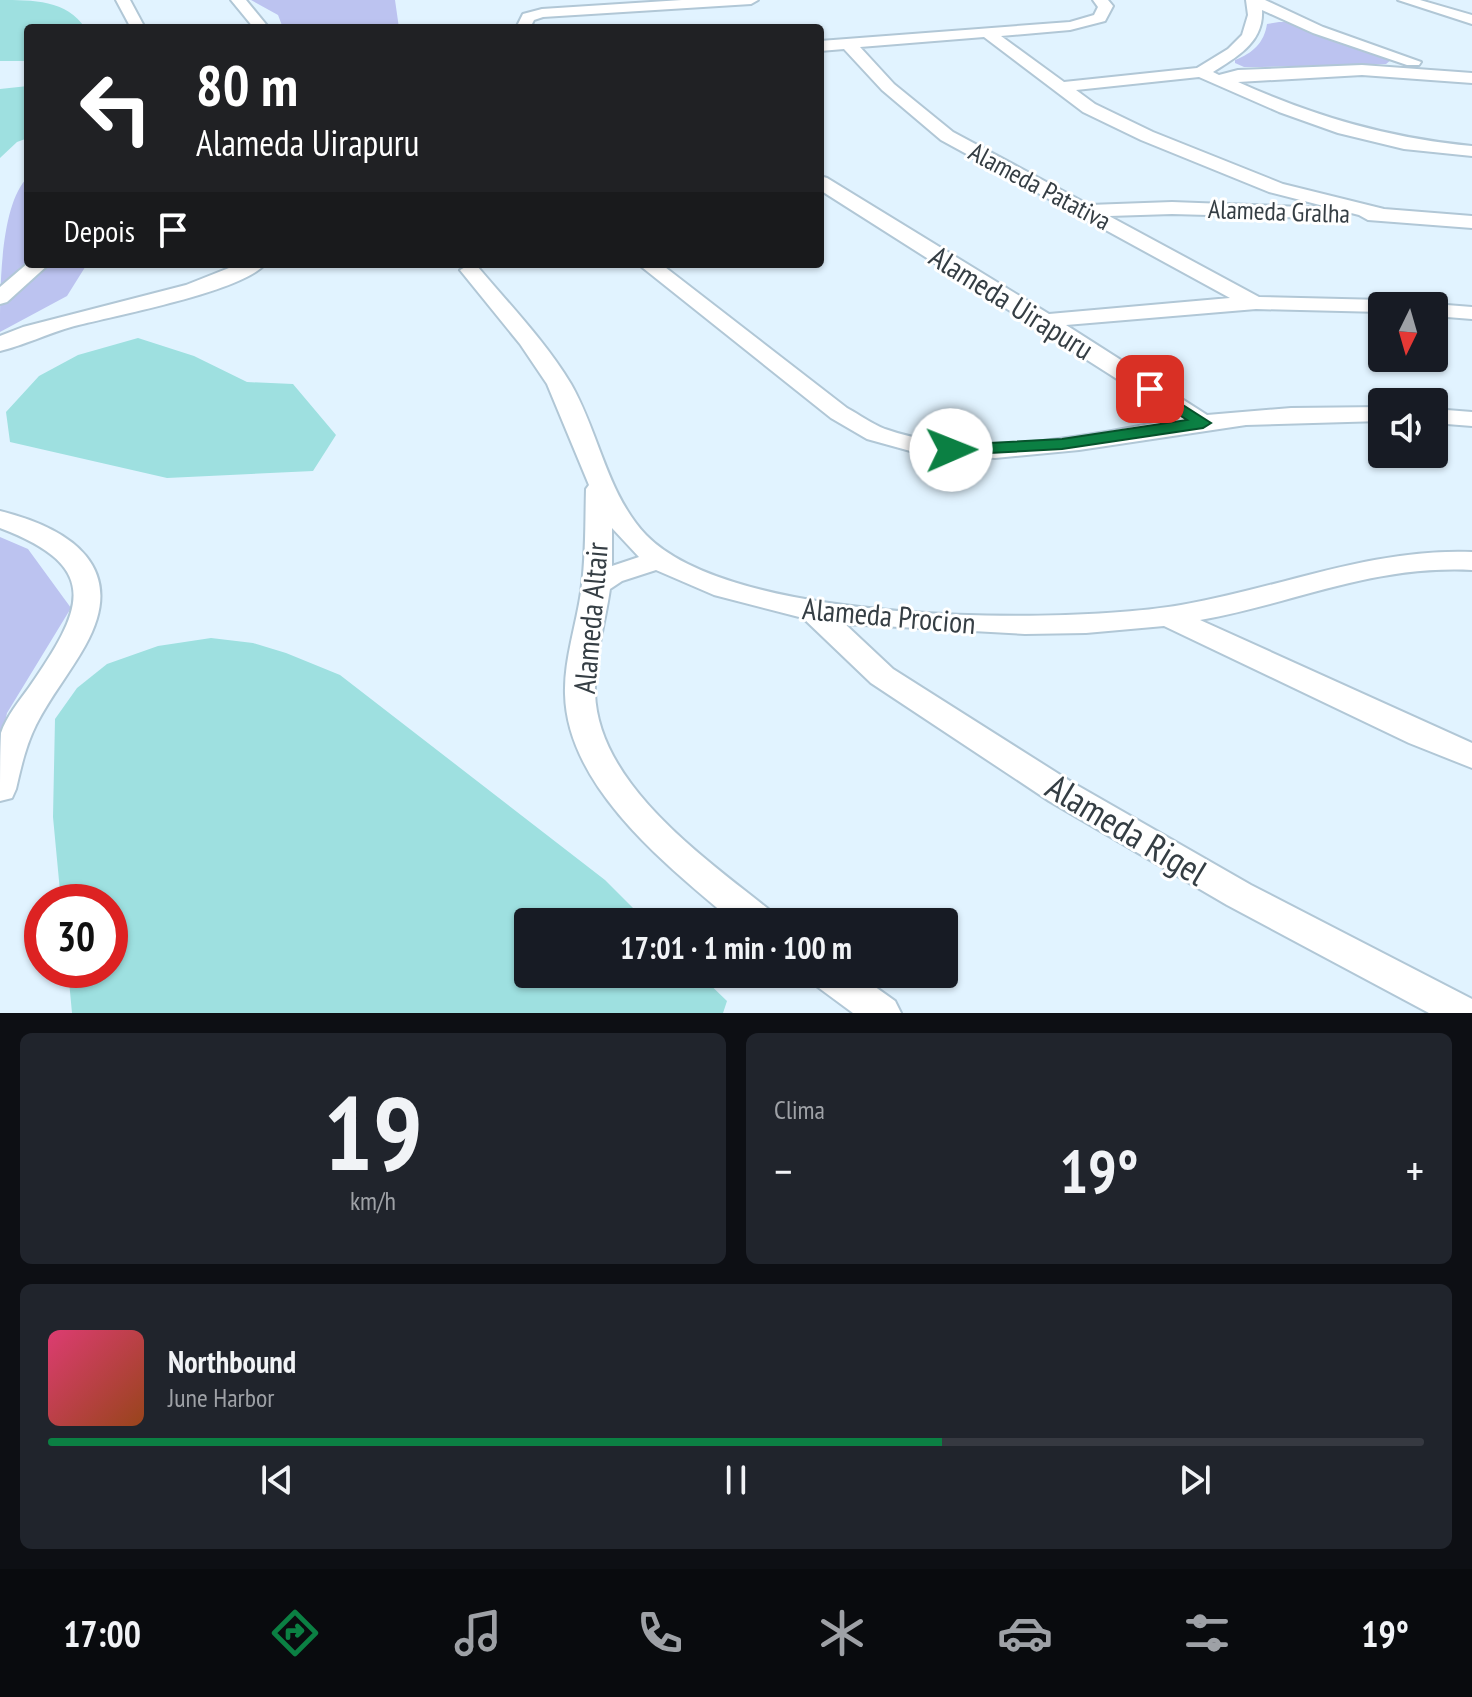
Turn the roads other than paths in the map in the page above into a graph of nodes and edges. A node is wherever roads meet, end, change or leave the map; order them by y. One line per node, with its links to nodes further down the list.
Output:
1 (123, 0): 12 (street)
2 (238, 0): 13 (street)
3 (751, 0): 11 (street)
4 (1100, 0): 14 (street)
5 (1253, 0): 8 (street); 10 (street)
6 (1406, 0): 7 (street); 9 (street)
7 (1441, 0)
8 (1297, 20): 10 (street); 17 (street)
9 (1472, 20)
10 (1257, 21): 18 (street)
11 (525, 22)
12 (136, 24)
13 (259, 24)
14 (989, 34): 15 (street); 20 (street)
15 (848, 44): 16 (street); 25 (street, Alameda Patativa)
16 (824, 46)
17 (1400, 65): 18 (street); 19 (street)
18 (1218, 74): 20 (street); 21 (street)
19 (1472, 77)
20 (1061, 87): 23 (street)
21 (1472, 151)
22 (824, 184): 37 (street, Alameda Uirapuru)
23 (1276, 188): 24 (street); 26 (street)
24 (1277, 210): 25 (street, Alameda Gralha); 26 (street, Alameda Gralha)
25 (1086, 211): 33 (street, Alameda Patativa)
26 (1383, 215): 27 (street, Alameda Gralha)
27 (1472, 222)
28 (34, 268): 32 (street)
29 (247, 268): 38 (street)
30 (653, 268): 42 (street)
31 (470, 270): 43 (street, Alameda Procion)
32 (0, 298)
33 (1253, 302): 34 (street); 37 (street)
34 (1368, 306)
35 (1448, 311): 36 (street)
36 (1472, 313)
37 (1045, 321): 42 (street, Alameda Uirapuru)
38 (0, 344)
39 (1368, 413): 42 (street)
40 (1448, 417): 41 (street)
41 (1472, 419)
42 (1203, 423)
43 (599, 484): 45 (street, Alameda Procion); 47 (street, Alameda Altair)
44 (0, 519): 53 (street)
45 (659, 560): 47 (street); 49 (street, Alameda Procion)
46 (1472, 561): 48 (street, Alameda Procion)
47 (597, 585): 54 (street, Alameda Altair)
48 (1233, 604): 50 (street, Alameda Procion); 51 (street)
49 (812, 610): 50 (street, Alameda Procion); 57 (street, Alameda Rigel)
50 (1168, 617): 51 (street)
51 (1255, 658): 52 (street)
52 (1472, 756)
53 (0, 789)
54 (742, 908)
55 (846, 988): 56 (street)
56 (875, 1011)
57 (1464, 1013)

